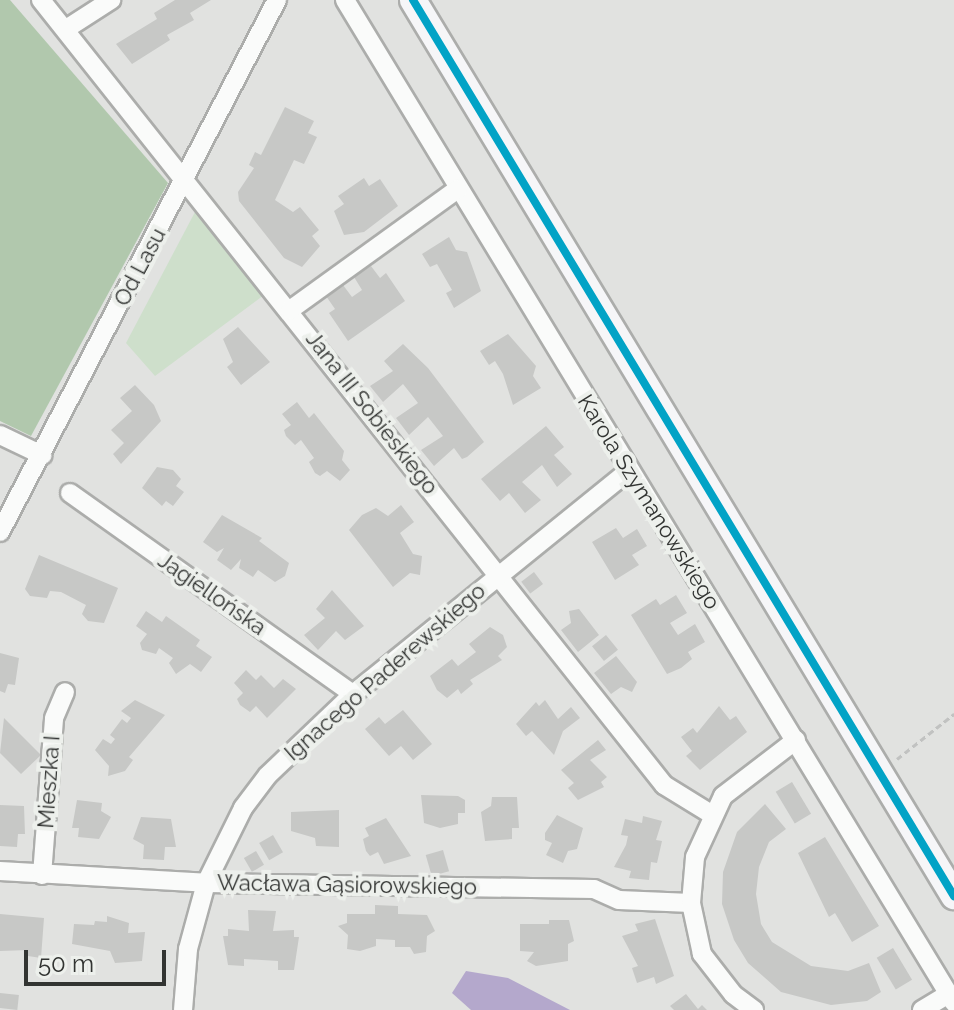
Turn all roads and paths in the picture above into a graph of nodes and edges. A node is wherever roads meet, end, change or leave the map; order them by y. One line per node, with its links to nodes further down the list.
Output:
1 (41, 0): 6 (street, Jana III Sobieskiego)
2 (111, 0): 6 (street)
3 (277, 0): 7 (street, Od Lasu)
4 (345, 0): 8 (street, Karola Szymanowskiego)
5 (413, 0): 20 (main road)
6 (66, 29): 7 (street, Jana III Sobieskiego)
7 (186, 179): 9 (street, Jana III Sobieskiego); 11 (street, Od Lasu)
8 (458, 189): 9 (street); 12 (street, Karola Szymanowskiego)
9 (290, 310): 15 (street, Jana III Sobieskiego)
10 (0, 435): 11 (street)
11 (42, 455): 14 (street, Od Lasu)
12 (627, 472): 15 (street, Ignacego Paderewskiego); 19 (street, Karola Szymanowskiego)
13 (70, 493): 17 (street, Jagiellońska)
14 (0, 532)
15 (499, 574): 17 (street, Ignacego Paderewskiego); 21 (street, Jana III Sobieskiego)
16 (65, 692): 23 (street, Mieszka I)
17 (353, 694): 24 (street, Ignacego Paderewskiego)
18 (954, 714): 20 (path)
19 (796, 740): 21 (street); 27 (street, Karola Szymanowskiego)
20 (879, 772): 25 (main road)
21 (711, 814): 26 (street)
22 (0, 871): 23 (street, Wacława Gąsiorowskiego)
23 (42, 875): 24 (street, Wacława Gąsiorowskiego)
24 (206, 883): 26 (street, Wacława Gąsiorowskiego); 28 (street, Ignacego Paderewskiego)
25 (954, 896)
26 (691, 903): 29 (street)
27 (951, 998): 30 (street)
28 (183, 1010)
29 (754, 1010)
30 (922, 1010)

